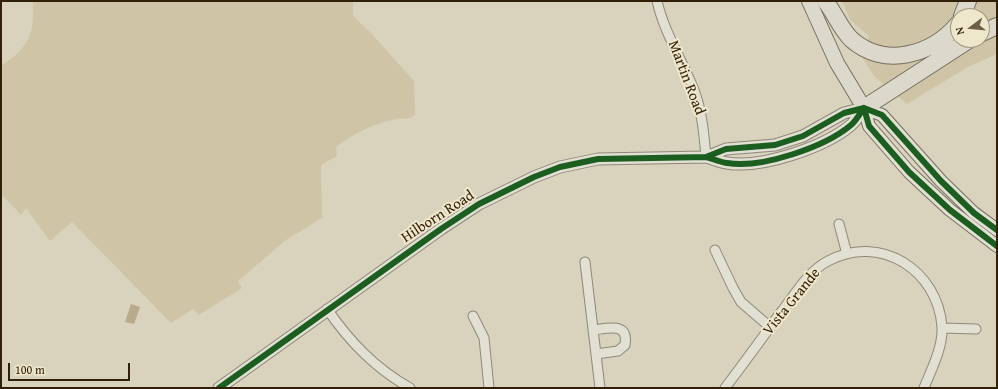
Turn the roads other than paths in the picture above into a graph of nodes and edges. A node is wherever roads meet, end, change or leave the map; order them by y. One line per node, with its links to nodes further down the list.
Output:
1 (657, 1): 7 (street, Martin Road)
2 (809, 1): 6 (main road)
3 (825, 1): 4 (highway)
4 (950, 34)
5 (957, 48): 6 (highway)
6 (864, 108): 7 (street, Hilborn Road); 9 (main road); 10 (main road)
7 (706, 156): 14 (street, Hilborn Road)
8 (839, 224): 12 (street)
9 (997, 230)
10 (997, 246)
11 (715, 250): 16 (street)
12 (847, 254): 16 (street, Vista Grande); 17 (street, Vista Grande)
13 (585, 262): 19 (street)
14 (327, 309): 21 (street, Hilborn Road); 22 (street)
15 (473, 316): 23 (street)
16 (770, 327): 25 (street, Vista Grande)
17 (942, 328): 18 (street); 26 (street, Vista Grande)
18 (976, 329)
19 (593, 330): 20 (street); 20 (street)
20 (596, 354): 24 (street)
21 (219, 388)
22 (410, 388)
23 (489, 388)
24 (600, 388)
25 (726, 388)
26 (924, 388)

